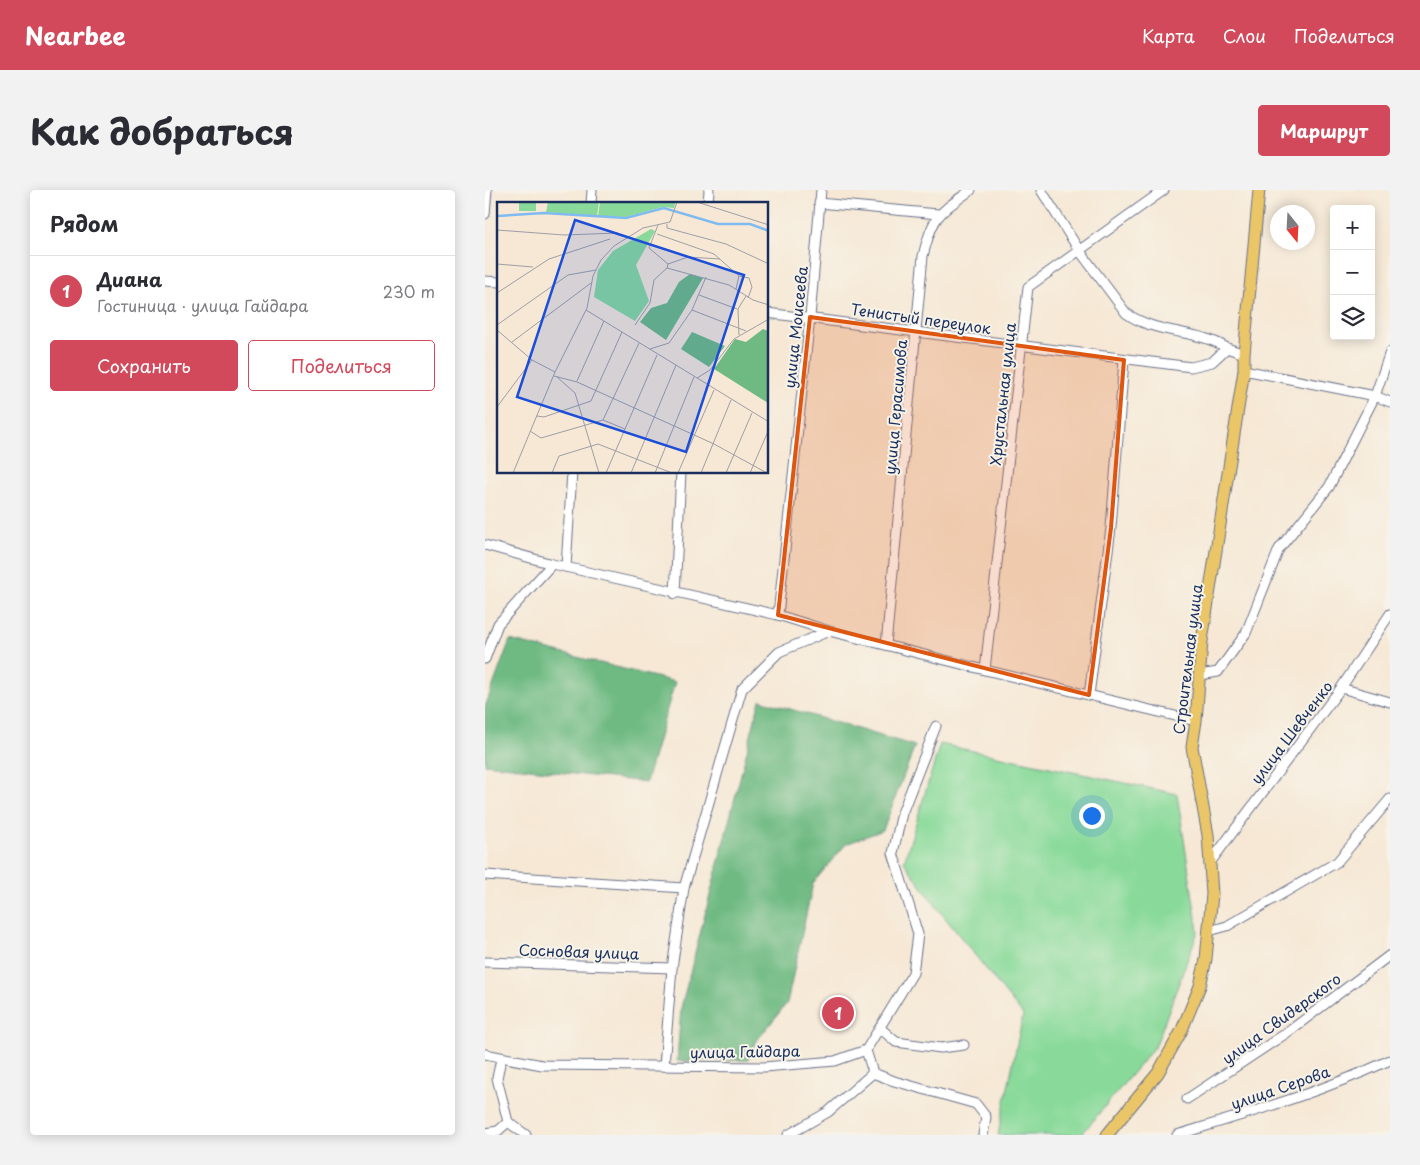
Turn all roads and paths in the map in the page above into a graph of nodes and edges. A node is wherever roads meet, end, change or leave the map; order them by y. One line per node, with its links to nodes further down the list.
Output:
1 (487, 190): 8 (street)
2 (821, 190): 7 (street, улица Моисеева)
3 (971, 190): 9 (street, улица Герасимова)
4 (1041, 190): 10 (street)
5 (1164, 190): 10 (street, Хрустальная улица)
6 (1259, 190): 17 (main road, Строительная улица)
7 (819, 203): 9 (street); 12 (street, улица Моисеева)
8 (485, 214)
9 (938, 214): 13 (street, улица Герасимова)
10 (1079, 250): 14 (street, Хрустальная улица); 15 (street)
11 (769, 313): 12 (street, Тенистый переулок)
12 (810, 317): 13 (street, Тенистый переулок); 29 (street, улица Моисеева)
13 (915, 332): 14 (street, Тенистый переулок); 31 (street, улица Герасимова)
14 (1023, 345): 18 (street, Тенистый переулок); 33 (street, Хрустальная улица)
15 (1227, 348): 17 (street); 18 (street, Тенистый переулок)
16 (1390, 352): 20 (street)
17 (1244, 354): 19 (main road, Строительная улица)
18 (1124, 360): 36 (street)
19 (1244, 370): 20 (street); 34 (main road, Строительная улица)
20 (1375, 396): 21 (street); 34 (street)
21 (1390, 402)
22 (572, 474): 26 (street)
23 (681, 474): 27 (street)
24 (485, 544): 25 (street)
25 (552, 564): 26 (street); 32 (street)
26 (566, 567): 27 (street)
27 (675, 594): 29 (street)
28 (1390, 614): 35 (street, улица Шевченко)
29 (778, 616): 30 (street)
30 (829, 631): 31 (street); 43 (street)
31 (886, 645): 33 (street)
32 (485, 659)
33 (985, 670): 36 (street)
34 (1200, 675): 38 (main road, Строительная улица)
35 (1341, 688): 37 (street); 41 (street, улица Шевченко)
36 (1089, 695): 38 (street)
37 (1390, 702)
38 (1196, 720): 41 (main road, Строительная улица)
39 (936, 726): 48 (street)
40 (1390, 799): 44 (street)
41 (1209, 864): 44 (main road, Строительная улица)
42 (485, 875): 43 (street)
43 (684, 888): 47 (street)
44 (1209, 931): 62 (main road, Строительная улица)
45 (1390, 955): 56 (street, улица Свидерского)
46 (485, 962): 47 (street, Сосновая улица)
47 (672, 968): 54 (street)
48 (880, 1028): 49 (street); 50 (street)
49 (964, 1045)
50 (866, 1050): 54 (street, улица Гайдара); 55 (street)
51 (485, 1054): 52 (street, улица Гайдара)
52 (501, 1059): 54 (street, улица Гайдара); 57 (street)
53 (1390, 1060): 63 (street, улица Серова)
54 (664, 1066)
55 (873, 1072): 60 (street); 61 (street)
56 (1187, 1099)
57 (508, 1122): 58 (street); 59 (street)
58 (485, 1133)
59 (526, 1135)
60 (788, 1135)
61 (983, 1135)
62 (1107, 1135)
63 (1177, 1135)

